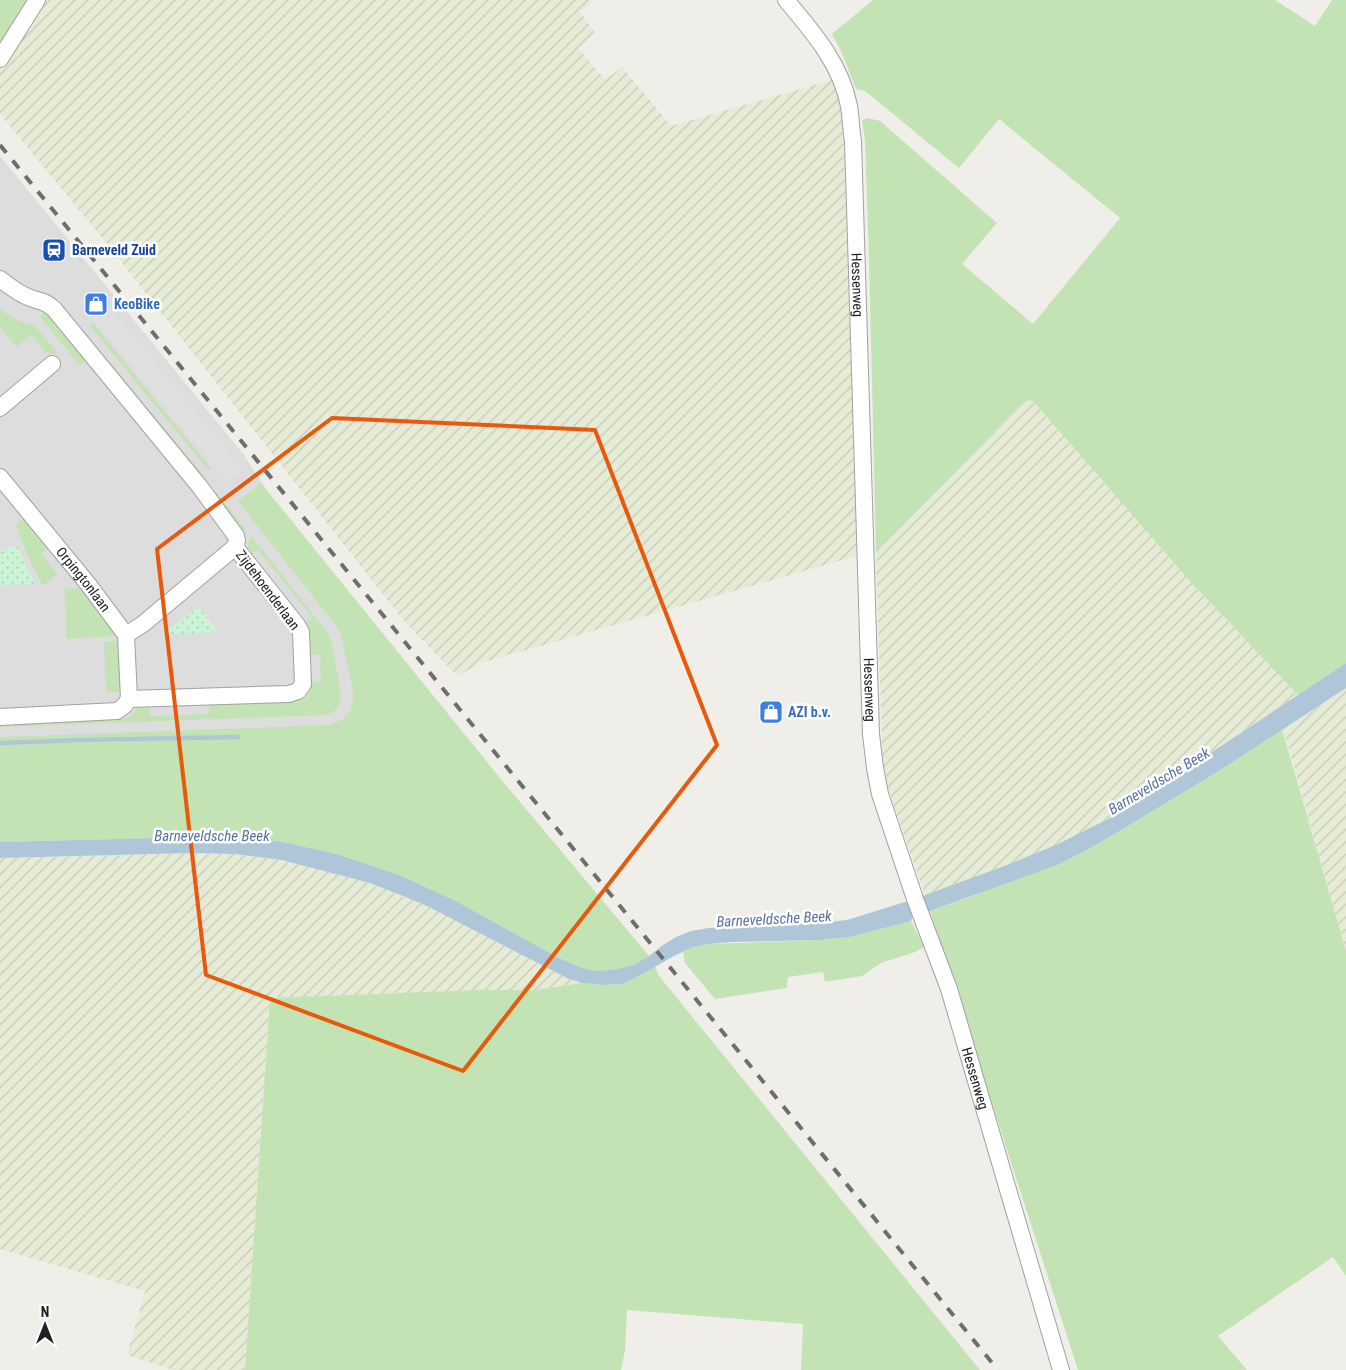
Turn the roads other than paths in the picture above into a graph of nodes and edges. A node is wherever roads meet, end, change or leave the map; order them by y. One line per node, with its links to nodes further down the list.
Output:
1 (37, 0): 3 (street)
2 (786, 0): 12 (street, Hessenweg)
3 (0, 59)
4 (0, 279): 8 (street, Zijdehoenderlaan)
5 (52, 364): 6 (street)
6 (0, 408)
7 (0, 477): 9 (street, Orpingtonlaan)
8 (235, 547): 9 (street); 10 (street, Zijdehoenderlaan)
9 (126, 635): 10 (street)
10 (129, 699): 11 (street)
11 (0, 717)
12 (1061, 1370)

